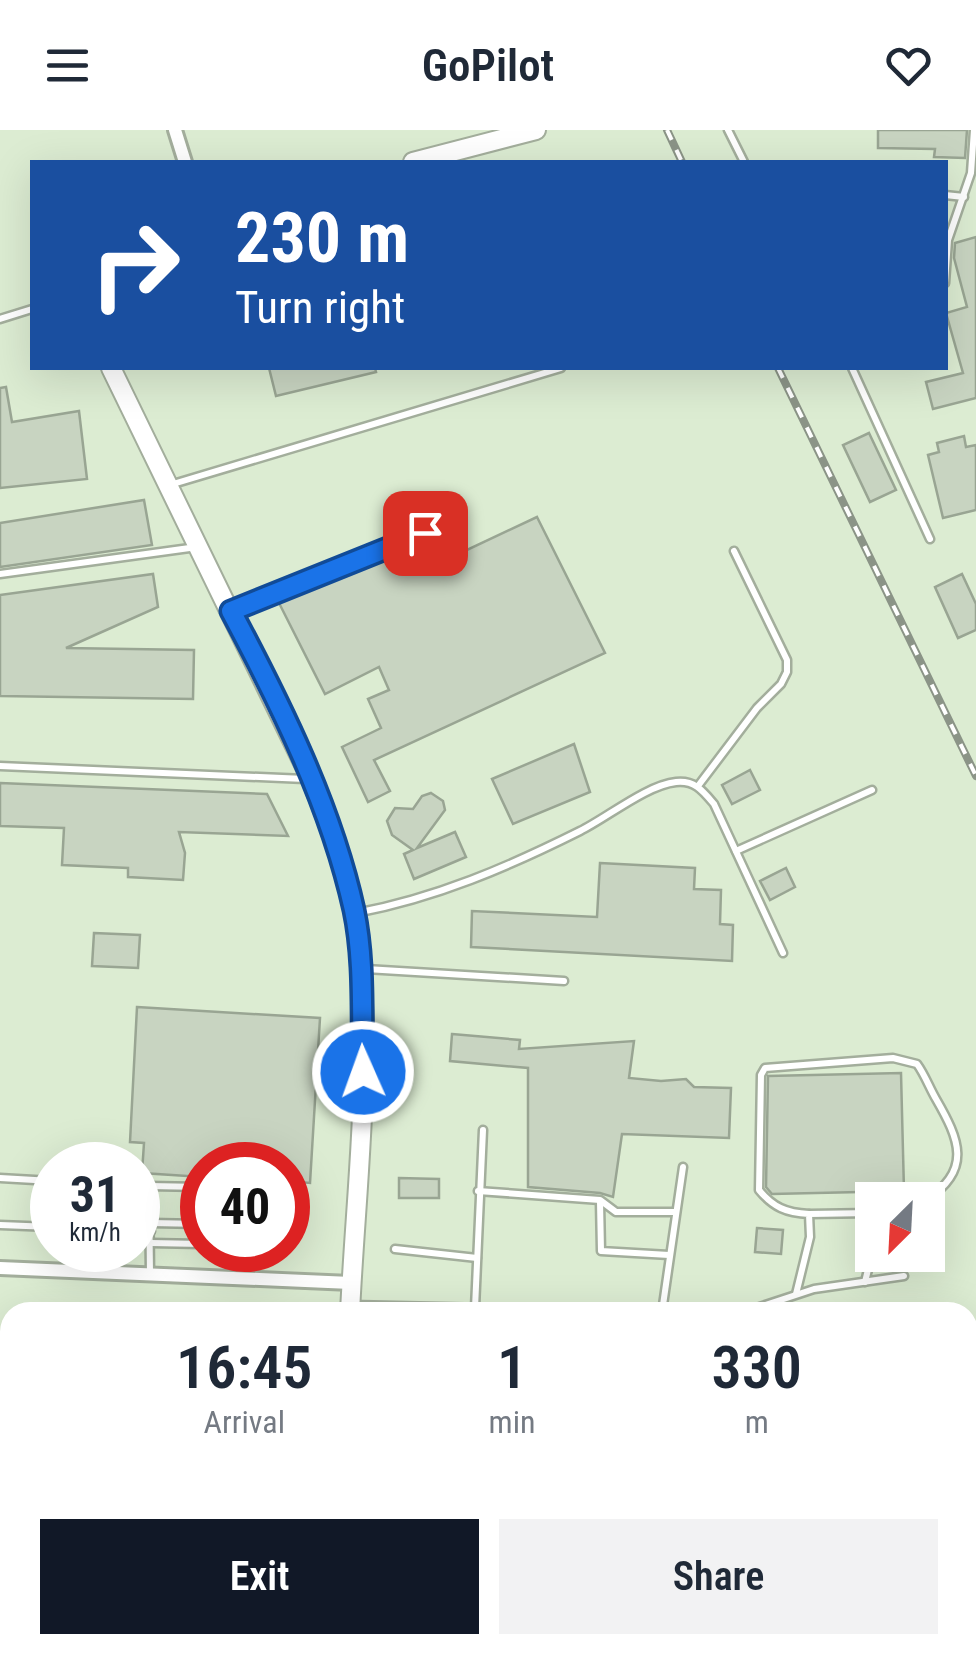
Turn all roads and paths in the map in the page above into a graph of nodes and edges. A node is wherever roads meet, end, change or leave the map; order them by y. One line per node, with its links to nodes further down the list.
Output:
1 (175, 130): 5 (street)
2 (536, 130): 6 (street)
3 (728, 130): 7 (lane)
4 (974, 130): 8 (lane)
5 (184, 160)
6 (421, 160)
7 (743, 160)
8 (974, 173): 10 (lane)
9 (948, 195): 10 (lane)
10 (964, 197): 11 (lane)
11 (948, 240)
12 (30, 310): 13 (lane)
13 (0, 319)
14 (112, 370): 17 (street)
15 (554, 370): 17 (lane)
16 (853, 370): 19 (lane)
17 (166, 486): 20 (street)
18 (425, 533): 23 (lane)
19 (930, 540)
20 (198, 547): 22 (lane); 23 (street)
21 (734, 551): 26 (lane)
22 (0, 574)
23 (231, 611): 25 (street)
24 (0, 766): 25 (lane)
25 (311, 779): 29 (street)
26 (698, 786): 28 (lane); 29 (lane)
27 (872, 790): 28 (lane)
28 (736, 852): 30 (lane)
29 (354, 913): 31 (street)
30 (784, 953)
31 (360, 969): 32 (lane); 54 (street)
32 (564, 981)
33 (483, 1130): 38 (lane)
34 (683, 1167): 40 (lane)
35 (0, 1178): 36 (lane)
36 (30, 1180)
37 (945, 1185): 42 (lane)
38 (478, 1190): 39 (lane); 47 (lane)
39 (600, 1200): 40 (lane); 46 (lane)
40 (675, 1212): 46 (lane)
41 (855, 1213): 42 (lane)
42 (809, 1214): 55 (lane)
43 (0, 1225): 44 (lane)
44 (30, 1226)
45 (395, 1250): 47 (lane)
46 (670, 1255): 58 (lane)
47 (476, 1258): 57 (lane)
48 (0, 1268): 51 (street)
49 (150, 1272): 51 (lane)
50 (867, 1272): 53 (lane)
51 (150, 1275): 54 (street)
52 (904, 1276): 53 (lane)
53 (865, 1282): 55 (lane)
54 (351, 1283): 56 (street)
55 (796, 1294): 59 (lane)
56 (350, 1302)
57 (475, 1302)
58 (662, 1302)
59 (773, 1302)

